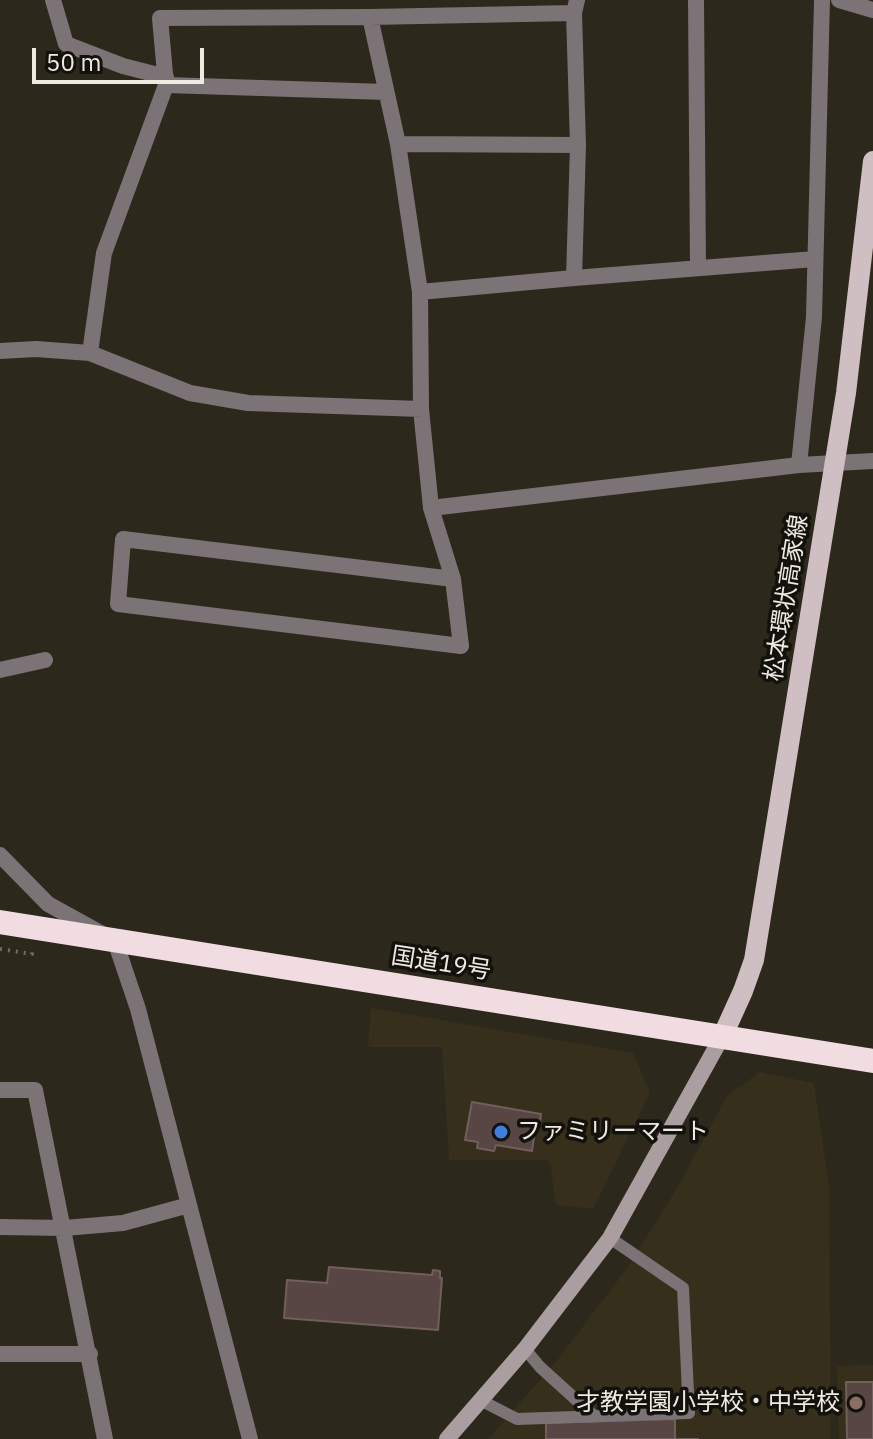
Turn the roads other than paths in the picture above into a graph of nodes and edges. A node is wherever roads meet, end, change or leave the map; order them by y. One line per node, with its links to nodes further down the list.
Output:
1 (53, 0): 10 (street)
2 (160, 0): 9 (street)
3 (696, 0): 16 (street)
4 (822, 0): 15 (street)
5 (839, 0): 7 (street)
6 (575, 6): 8 (street); 13 (street)
7 (873, 10)
8 (370, 17): 9 (street); 11 (street)
9 (160, 18): 10 (street)
10 (166, 81): 11 (street); 20 (street)
11 (386, 92): 12 (street)
12 (398, 144): 13 (street); 18 (street)
13 (578, 145): 17 (street)
14 (873, 161): 23 (main road, 松本環状高家線)
15 (815, 259): 16 (street); 24 (street)
16 (698, 268): 17 (street)
17 (574, 278): 18 (street)
18 (420, 292): 21 (street)
19 (0, 351): 20 (street)
20 (90, 353): 21 (street)
21 (421, 409): 25 (street)
22 (873, 461): 23 (street)
23 (835, 462): 24 (street); 32 (main road, 松本環状高家線)
24 (799, 465): 25 (street)
25 (431, 508): 26 (street)
26 (453, 579): 26 (street)
27 (45, 660): 28 (street)
28 (0, 670)
29 (0, 855): 31 (street)
30 (0, 922): 31 (highway, 国道19号)
31 (115, 941): 32 (highway, 国道19号); 35 (street)
32 (723, 1035): 33 (highway, 国道19号); 38 (street)
33 (873, 1061)
34 (0, 1090): 37 (street)
35 (189, 1205): 37 (street); 45 (street)
36 (0, 1227): 37 (street)
37 (65, 1228): 41 (street)
38 (610, 1238): 39 (street); 43 (lane)
39 (525, 1349): 42 (street); 43 (lane)
40 (0, 1354): 41 (street)
41 (90, 1354): 44 (street)
42 (482, 1401): 43 (lane); 46 (street)
43 (593, 1415)
44 (105, 1439)
45 (250, 1439)
46 (447, 1439)

